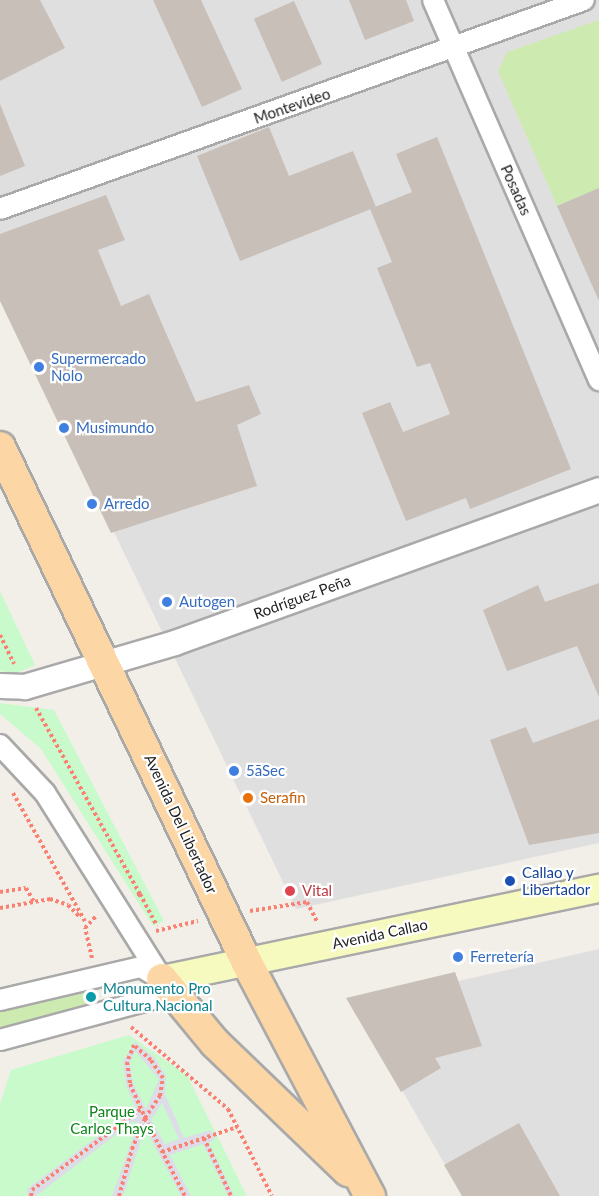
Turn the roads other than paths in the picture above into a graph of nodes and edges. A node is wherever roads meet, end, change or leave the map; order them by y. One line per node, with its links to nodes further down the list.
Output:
1 (433, 0): 3 (street, Posadas)
2 (584, 0): 3 (street, Montevideo)
3 (454, 48): 4 (street, Montevideo); 5 (street, Posadas)
4 (0, 209)
5 (599, 380)
6 (0, 447): 8 (main road, Avenida Del Libertador)
7 (599, 490): 8 (street, Rodríguez Peña)
8 (105, 664): 9 (street, Rodríguez Peña); 12 (main road, Avenida Del Libertador)
9 (0, 687)
10 (0, 745): 13 (street)
11 (599, 888): 12 (main road, Avenida Callao)
12 (246, 961): 13 (main road, Avenida Callao); 16 (main road, Avenida Del Libertador)
13 (162, 979): 14 (street); 15 (street); 16 (main road)
14 (0, 1000)
15 (0, 1040)
16 (368, 1192)

